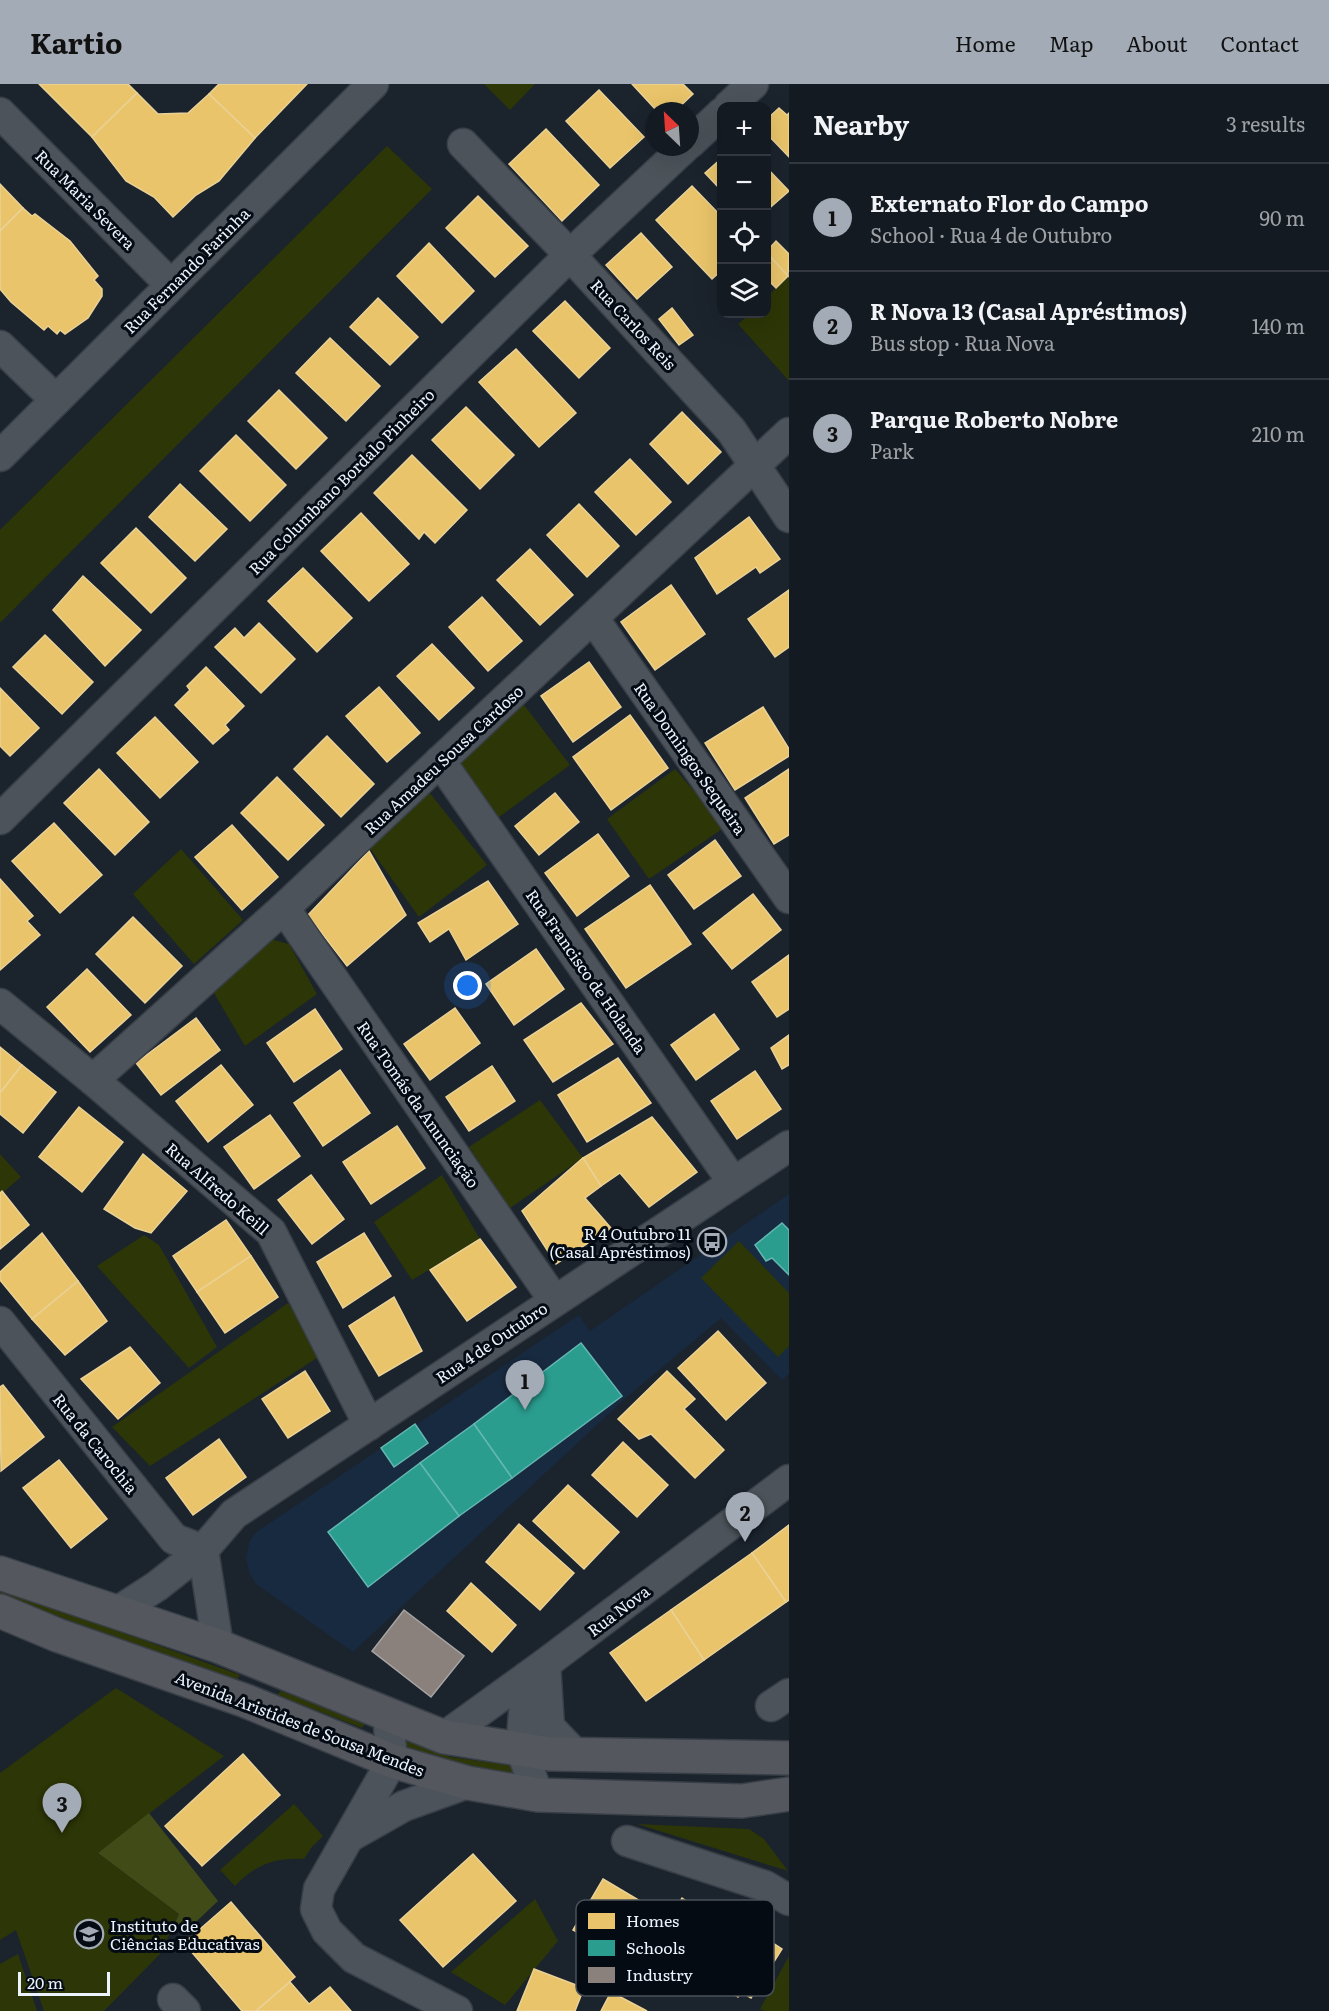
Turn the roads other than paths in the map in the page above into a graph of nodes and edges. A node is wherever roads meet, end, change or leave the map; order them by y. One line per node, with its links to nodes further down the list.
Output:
1 (373, 84): 10 (street, Rua Fernando Farinha)
2 (753, 84): 3 (street)
3 (733, 102)
4 (0, 113): 10 (street, Rua Maria Severa)
5 (717, 118): 6 (street)
6 (699, 135)
7 (463, 144): 9 (street, Rua Carlos Reis)
8 (676, 156): 9 (street, Rua Columbano Bordalo Pinheiro)
9 (570, 255): 15 (street, Rua Carlos Reis); 19 (street, Rua Columbano Bordalo Pinheiro)
10 (171, 285): 12 (street, Rua Fernando Farinha)
11 (0, 346): 12 (street)
12 (56, 400): 14 (street, Rua Fernando Farinha)
13 (789, 434): 15 (street, Rua Amadeu Sousa Cardoso)
14 (0, 456)
15 (754, 466): 16 (street, Rua Carlos Reis); 17 (street, Rua Amadeu Sousa Cardoso)
16 (789, 517)
17 (593, 618): 18 (street, Rua Amadeu Sousa Cardoso); 20 (street, Rua Domingos Sequeira)
18 (440, 761): 21 (street, Rua Amadeu Sousa Cardoso); 25 (street, Rua Francisco de Holanda)
19 (0, 819)
20 (789, 898)
21 (284, 908): 23 (street, Rua Amadeu Sousa Cardoso); 26 (street, Rua Tomás da Anunciação)
22 (0, 1004): 23 (street, Rua Alfredo Keill)
23 (93, 1080): 28 (street, Rua Alfredo Keill)
24 (789, 1146): 25 (street, Rua 4 de Outubro)
25 (734, 1182): 26 (street, Rua 4 de Outubro)
26 (554, 1300): 28 (street, Rua 4 de Outubro)
27 (0, 1322): 30 (street, Rua da Carochia)
28 (369, 1425): 30 (street, Rua 4 de Outubro)
29 (789, 1480): 35 (street, Rua Nova)
30 (203, 1550): 33 (street, Rua 4 de Outubro); 34 (street)
31 (0, 1573): 33 (main road)
32 (0, 1611): 41 (main road, Avenida Aristides de Sousa Mendes)
33 (117, 1612): 34 (main road)
34 (218, 1647): 36 (main road)
35 (536, 1671): 37 (street, Rua Nova); 38 (street); 39 (street)
36 (388, 1714): 37 (main road); 41 (street)
37 (444, 1737): 38 (main road)
38 (521, 1749): 39 (main road); 44 (street)
39 (575, 1754): 40 (main road)
40 (789, 1758)
41 (392, 1761): 42 (main road, Avenida Aristides de Sousa Mendes); 45 (street)
42 (468, 1783): 44 (main road, Avenida Aristides de Sousa Mendes); 45 (street)
43 (789, 1794): 44 (main road, Avenida Aristides de Sousa Mendes)
44 (538, 1795)
45 (351, 1836): 48 (street)
46 (627, 1841): 47 (street)
47 (789, 1900)
48 (439, 2008)

